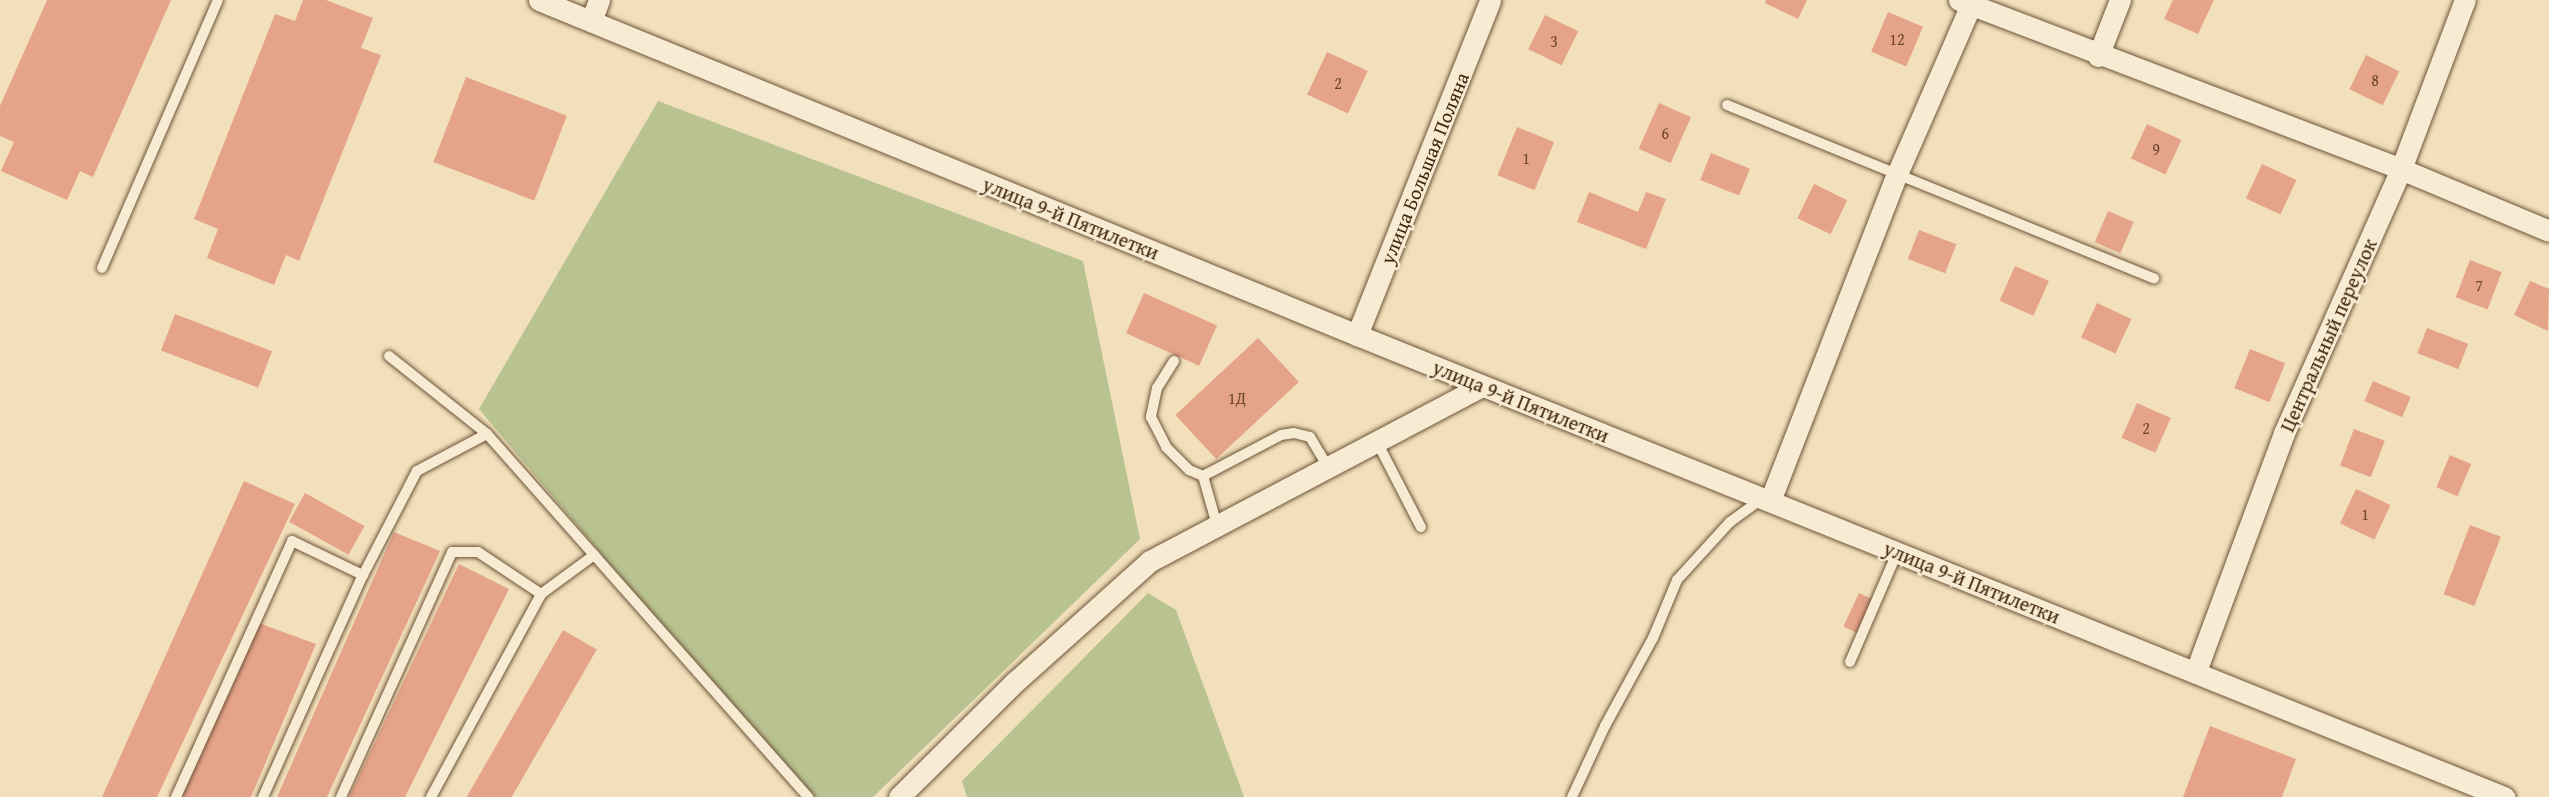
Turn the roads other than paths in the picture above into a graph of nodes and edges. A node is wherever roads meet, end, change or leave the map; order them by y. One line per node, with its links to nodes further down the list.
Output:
1 (218, 0): 14 (lane)
2 (539, 0): 8 (street, улица 9-й Пятилетки)
3 (599, 0): 8 (street)
4 (1490, 0): 16 (street, улица Большая Поляна)
5 (2120, 0): 9 (street)
6 (2465, 0): 11 (street, Центральный переулок)
7 (1965, 2): 9 (street); 12 (street)
8 (591, 21): 16 (street, улица 9-й Пятилетки)
9 (2098, 56): 11 (street)
10 (1727, 105): 12 (lane)
11 (2401, 169): 13 (street); 32 (street, Центральный переулок)
12 (1897, 174): 15 (lane); 24 (street)
13 (2549, 231)
14 (102, 268)
15 (2154, 278)
16 (1357, 336): 19 (street, улица 9-й Пятилетки)
17 (389, 356): 20 (lane)
18 (1174, 360): 23 (lane)
19 (1482, 386): 21 (street); 24 (street, улица 9-й Пятилетки)
20 (487, 434): 28 (lane); 29 (lane)
21 (1376, 440): 22 (street); 26 (lane)
22 (1327, 465): 23 (lane); 25 (street)
23 (1203, 476): 25 (lane)
24 (1766, 500): 27 (street, улица 9-й Пятилетки); 39 (lane)
25 (1217, 525): 38 (street)
26 (1421, 526)
27 (1897, 553): 31 (lane); 32 (street, улица 9-й Пятилетки)
28 (594, 555): 30 (lane); 37 (lane)
29 (363, 575): 33 (lane); 34 (lane)
30 (541, 594): 35 (lane); 36 (lane)
31 (1850, 662)
32 (2196, 671): 40 (street, улица 9-й Пятилетки)
33 (176, 797)
34 (263, 797)
35 (341, 797)
36 (431, 797)
37 (808, 797)
38 (899, 797)
39 (1572, 797)
40 (2504, 797)

